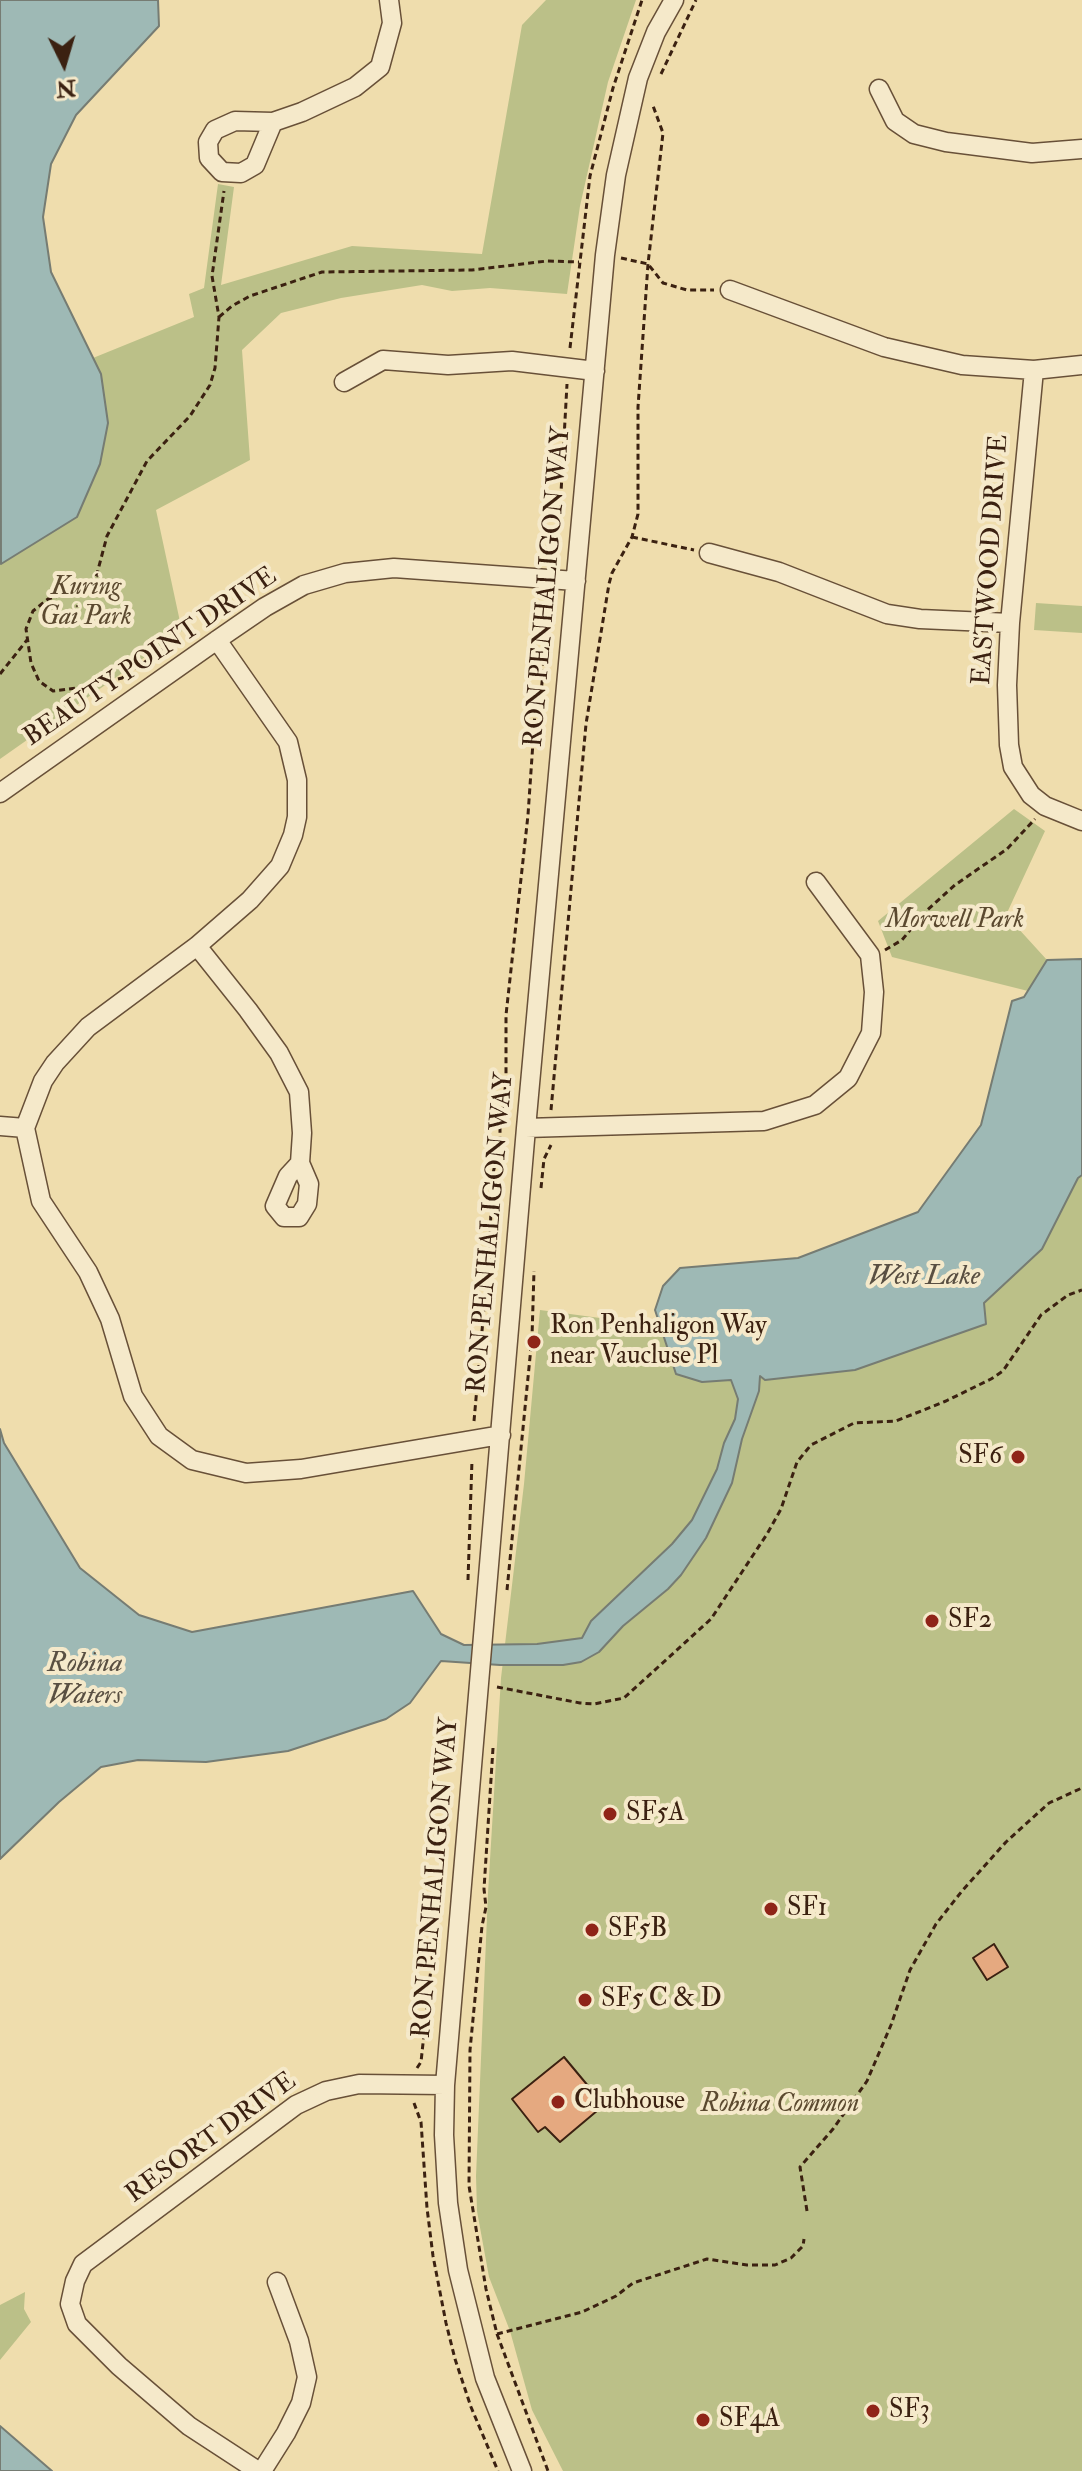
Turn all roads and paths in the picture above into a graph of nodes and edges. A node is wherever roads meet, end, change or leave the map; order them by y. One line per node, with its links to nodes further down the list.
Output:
1 (389, 0): 7 (street)
2 (674, 0): 10 (street, RON PENHALIGON WAY)
3 (696, 0): 4 (path)
4 (659, 79)
5 (879, 89): 8 (street)
6 (652, 101): 12 (path)
7 (273, 122): 9 (street); 9 (street)
8 (1082, 149)
9 (232, 173): 14 (path)
10 (605, 255): 12 (path); 17 (street, RON PENHALIGON WAY)
11 (579, 262): 14 (path)
12 (648, 264): 13 (path); 20 (path)
13 (730, 290): 16 (street)
14 (219, 317): 26 (path)
15 (1082, 365): 16 (street)
16 (1034, 370): 25 (street, EASTWOOD DRIVE)
17 (595, 371): 18 (street); 23 (street, RON PENHALIGON WAY)
18 (344, 382)
19 (567, 384): 21 (path)
20 (632, 537): 22 (path); 37 (path)
21 (542, 552)
22 (709, 553): 25 (street)
23 (576, 581): 27 (street, BEAUTY POINT DRIVE); 39 (street, RON PENHALIGON WAY)
24 (536, 600): 44 (path)
25 (1010, 623): 31 (street, EASTWOOD DRIVE)
26 (27, 640): 28 (path); 29 (path)
27 (217, 640): 28 (street, BEAUTY POINT DRIVE); 34 (street)
28 (189, 660): 30 (street, BEAUTY POINT DRIVE)
29 (0, 674)
30 (0, 793)
31 (1045, 806): 32 (street); 35 (path)
32 (1082, 821)
33 (816, 882): 35 (street)
34 (197, 946): 38 (street); 40 (street)
35 (870, 955): 37 (street)
36 (0, 1126): 38 (street)
37 (550, 1127): 39 (street); 41 (path)
38 (25, 1128): 45 (street)
39 (526, 1128): 45 (street, RON PENHALIGON WAY)
40 (300, 1163)
41 (540, 1196)
42 (534, 1271): 48 (path)
43 (1082, 1290): 49 (path)
44 (474, 1424)
45 (501, 1435): 49 (street, RON PENHALIGON WAY)
46 (472, 1460): 47 (path)
47 (468, 1585)
48 (504, 1601)
49 (487, 1684): 54 (street, RON PENHALIGON WAY)
50 (493, 1744): 58 (path)
51 (451, 1781): 53 (path)
52 (1082, 1788): 55 (path)
53 (415, 2074)
54 (445, 2085): 59 (street, RESORT DRIVE); 60 (street, RON PENHALIGON WAY)
55 (807, 2211)
56 (804, 2239): 58 (path)
57 (277, 2282): 59 (street)
58 (497, 2334): 61 (path)
59 (260, 2471)
60 (522, 2471)
61 (548, 2471)

